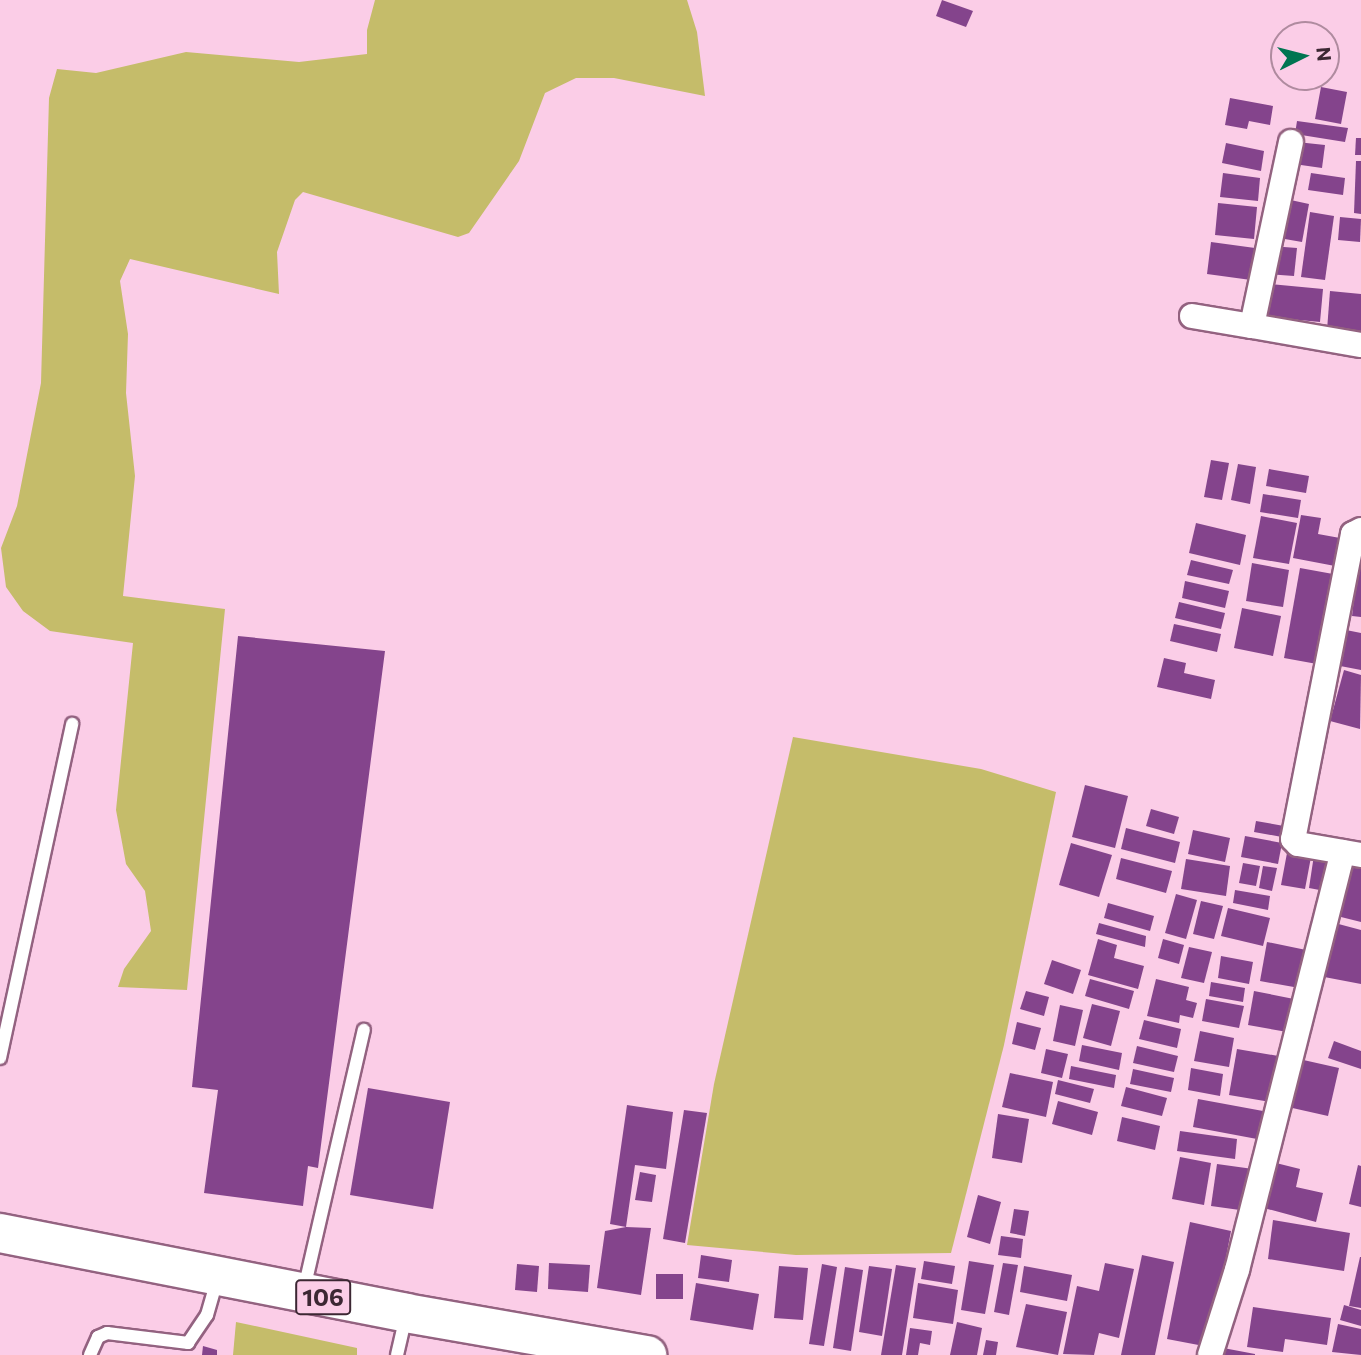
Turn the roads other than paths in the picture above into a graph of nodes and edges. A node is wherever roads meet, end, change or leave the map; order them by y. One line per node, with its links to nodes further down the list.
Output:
1 (1291, 142): 3 (street)
2 (1192, 316): 3 (street)
3 (1252, 326): 4 (street)
4 (1361, 345)
5 (1361, 530): 7 (street)
6 (72, 724): 9 (lane)
7 (1352, 853): 18 (street)
8 (364, 1030): 12 (lane)
9 (0, 1058)
10 (7, 1240): 11 (main road, 106)
11 (219, 1275): 12 (main road, 106); 15 (lane)
12 (303, 1294): 13 (main road, 106)
13 (406, 1313): 14 (main road, 106); 16 (lane)
14 (531, 1345): 17 (main road, 106)
15 (89, 1355)
16 (397, 1355)
17 (647, 1355)
18 (1210, 1355)

